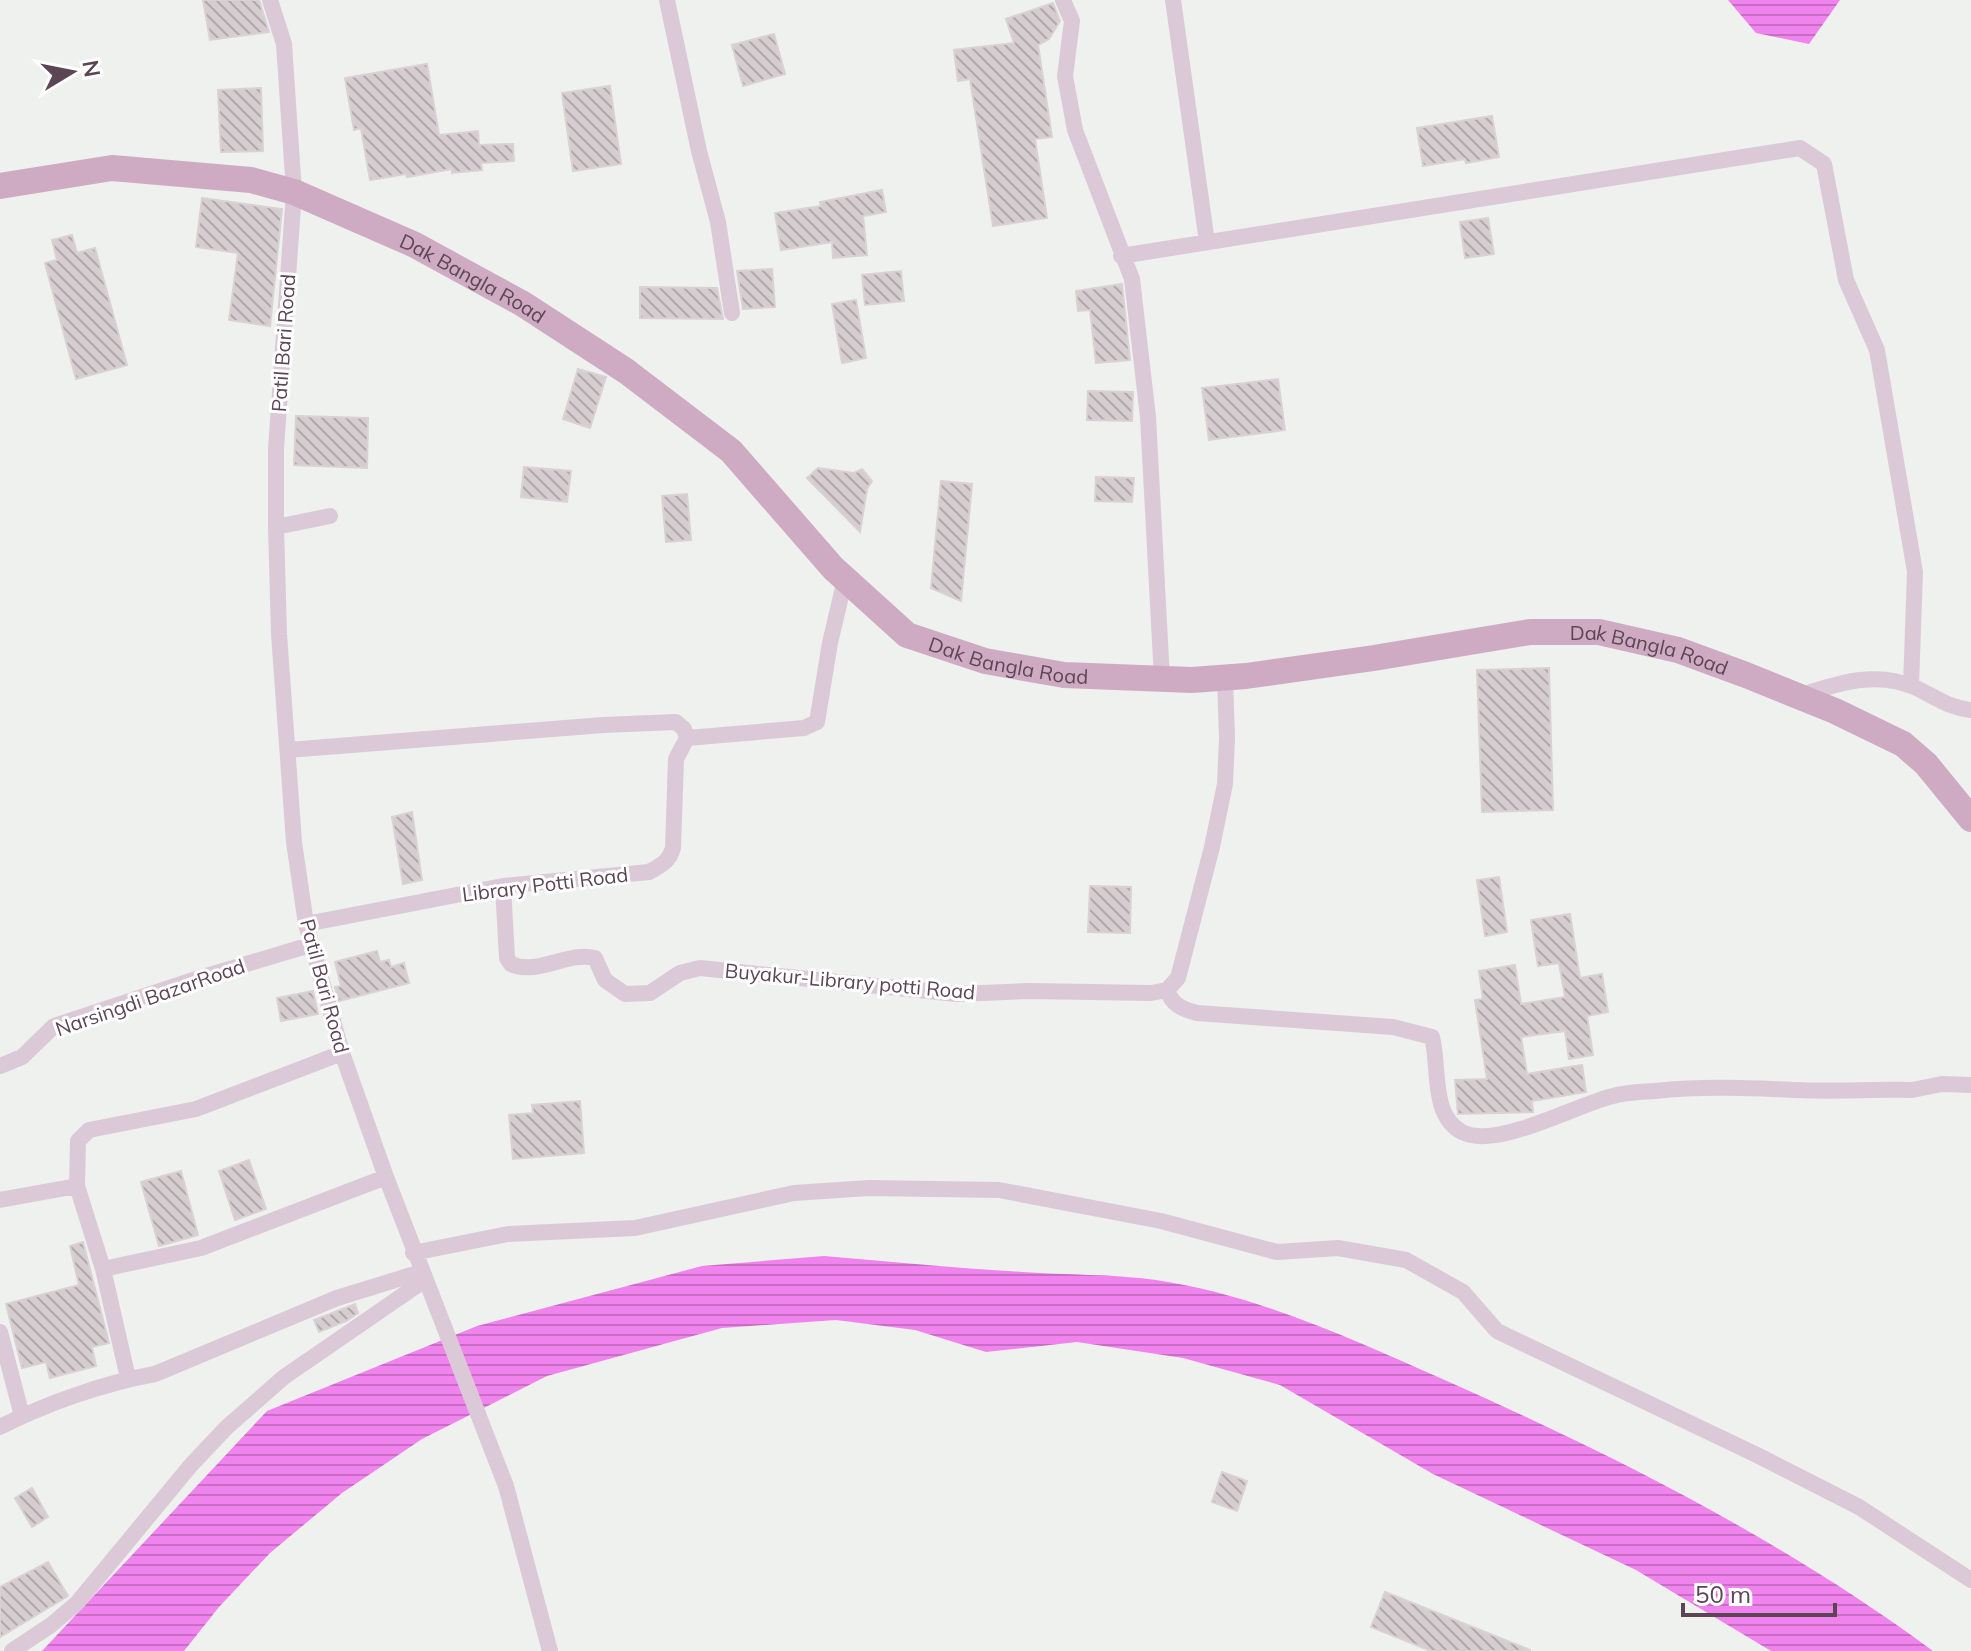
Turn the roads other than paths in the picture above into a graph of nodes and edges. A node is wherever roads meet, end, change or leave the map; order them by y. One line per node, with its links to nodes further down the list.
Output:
1 (270, 0): 6 (street, Patil Bari Road)
2 (667, 0): 9 (street)
3 (1063, 0): 8 (street)
4 (1173, 0): 7 (street)
5 (0, 186): 6 (main road, Dak Bangla Road)
6 (294, 192): 11 (street, Patil Bari Road); 12 (main road, Dak Bangla Road)
7 (1207, 242): 8 (street); 15 (street)
8 (1121, 256): 14 (street)
9 (732, 313)
10 (330, 516): 11 (street)
11 (276, 527): 19 (street, Patil Bari Road)
12 (845, 579): 14 (main road, Dak Bangla Road); 18 (street)
13 (1225, 678): 14 (main road, Dak Bangla Road); 16 (main road, Dak Bangla Road); 24 (street)
14 (1162, 679)
15 (1911, 685): 16 (street); 17 (street)
16 (1799, 696): 20 (main road, Dak Bangla Road)
17 (1971, 710)
18 (687, 738): 19 (street); 21 (street, Library Potti Road)
19 (288, 750): 22 (street, Patil Bari Road)
20 (1971, 819)
21 (503, 886): 22 (street, Library Potti Road); 24 (street, Buyakur-Library potti Road)
22 (306, 924): 23 (street, Patil Bari Road)
23 (310, 945): 25 (street, Patil Bari Road); 26 (street, Narsingdi BazarRoad)
24 (1167, 990): 27 (street)
25 (342, 1053): 28 (street, Patil Bari Road); 29 (street)
26 (0, 1066)
27 (1971, 1085)
28 (386, 1177): 31 (street, Patil Bari Road); 32 (street)
29 (77, 1186): 30 (street); 32 (street)
30 (0, 1200)
31 (413, 1253): 33 (street, Patil Bari Road); 38 (street)
32 (103, 1269): 35 (street)
33 (425, 1280): 35 (street); 39 (street); 40 (street, Patil Bari Road)
34 (0, 1332): 36 (street)
35 (128, 1378): 36 (street)
36 (22, 1416): 37 (street)
37 (0, 1427)
38 (1971, 1580)
39 (12, 1651)
40 (550, 1651)

